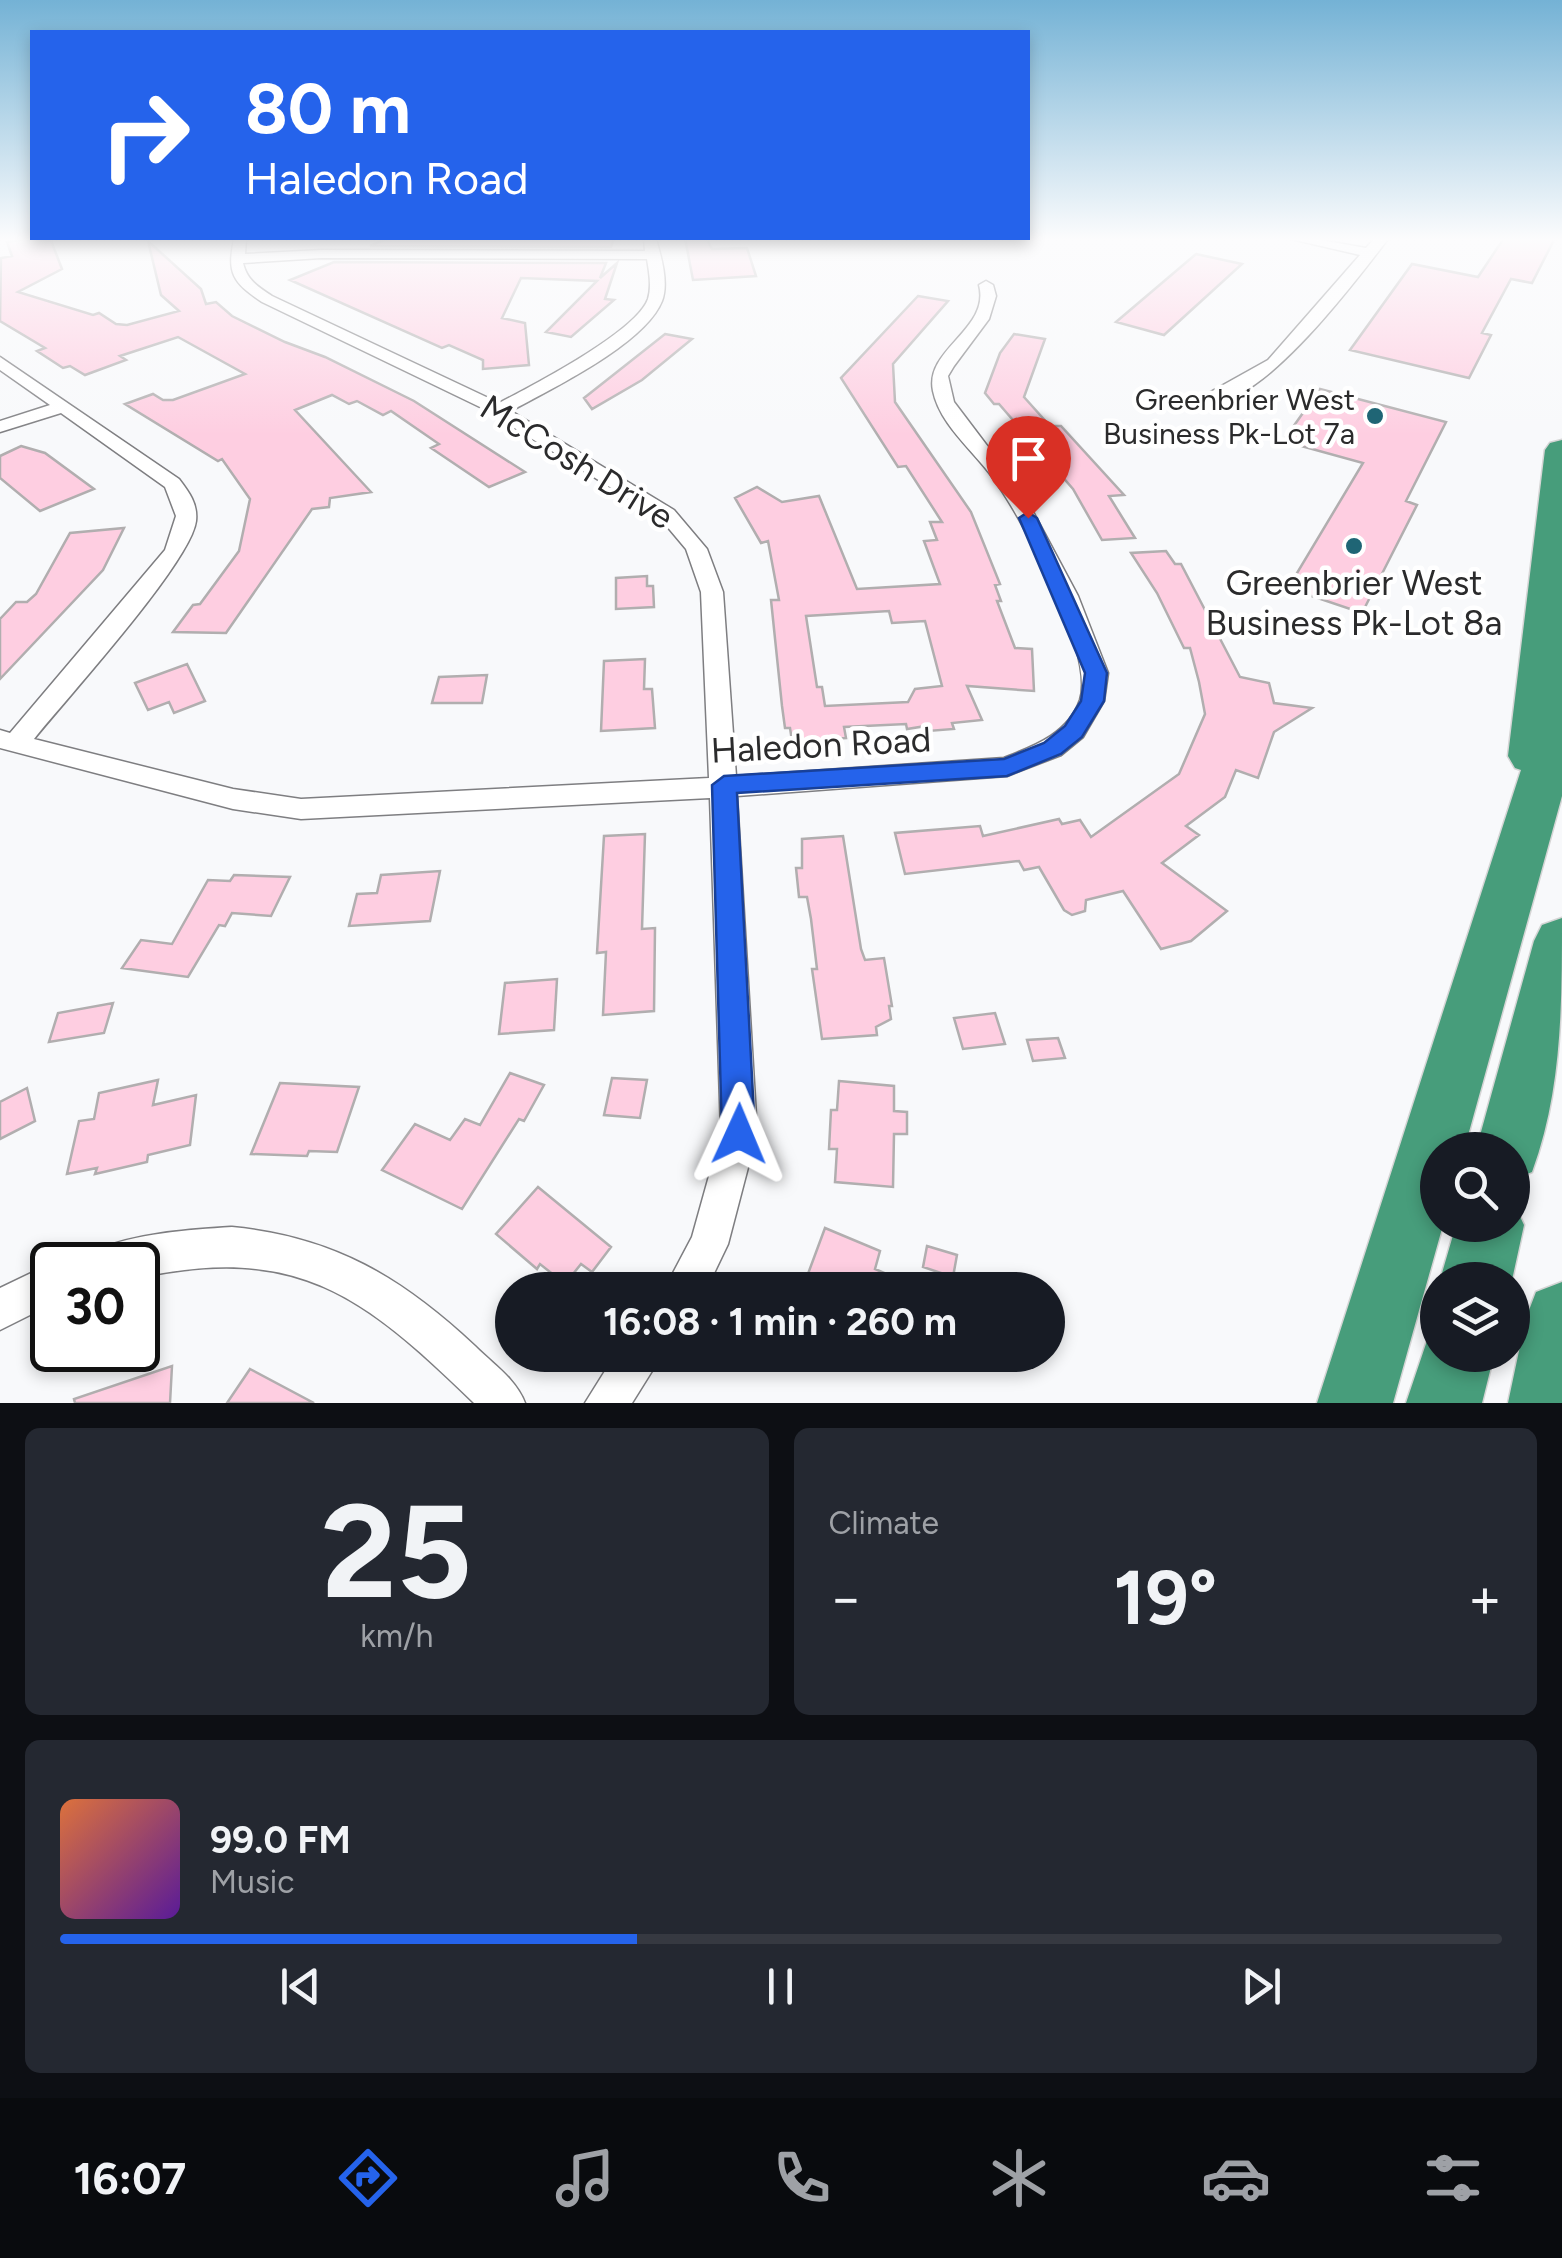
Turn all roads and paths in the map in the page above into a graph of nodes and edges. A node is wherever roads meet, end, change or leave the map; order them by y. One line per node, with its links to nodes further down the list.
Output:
1 (278, 304): 8 (street, McCosh Drive)
2 (651, 304): 8 (street)
3 (989, 304): 13 (street, Haledon Road)
4 (1325, 304): 6 (street)
5 (0, 362): 7 (street)
6 (1213, 398)
7 (64, 406): 9 (street); 12 (street)
8 (499, 410): 13 (street, McCosh Drive)
9 (0, 427)
10 (1562, 450): 14 (highway)
11 (1562, 714): 14 (highway)
12 (8, 741): 13 (street, Haledon Road)
13 (724, 785): 18 (street, McCosh Drive)
14 (1524, 841): 26 (highway)
15 (1562, 941): 16 (highway)
16 (1514, 1132)
17 (160, 1251): 24 (street)
18 (693, 1272)
19 (30, 1294): 20 (street)
20 (0, 1310)
21 (1562, 1318): 28 (highway)
22 (629, 1372): 25 (street)
23 (1452, 1372): 27 (highway)
24 (504, 1403)
25 (606, 1403)
26 (1355, 1403)
27 (1444, 1403)
28 (1546, 1403)

